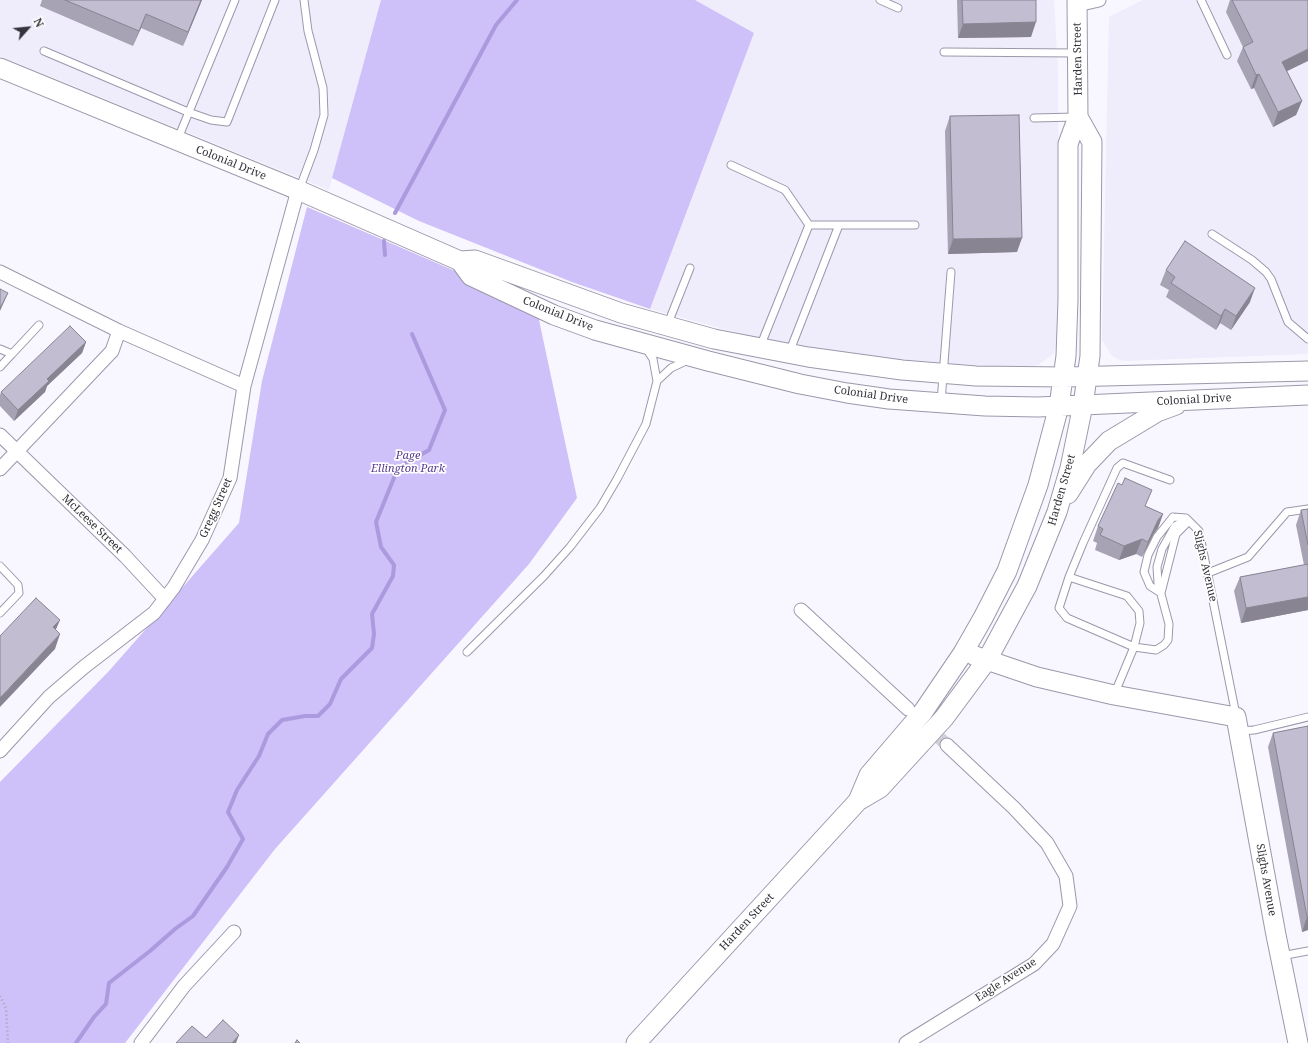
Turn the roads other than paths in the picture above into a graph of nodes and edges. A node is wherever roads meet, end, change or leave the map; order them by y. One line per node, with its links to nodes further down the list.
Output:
1 (235, 0): 14 (lane)
2 (275, 0): 14 (lane)
3 (304, 0): 19 (lane)
4 (880, 0): 8 (lane)
5 (1099, 0): 7 (street)
6 (1201, 0): 12 (lane)
7 (1077, 3): 11 (main road, Harden Street)
8 (898, 8)
9 (44, 51): 14 (lane)
10 (944, 52): 11 (lane)
11 (1078, 53): 15 (main road, Harden Street)
12 (1227, 55)
13 (0, 68): 17 (main road, Colonial Drive)
14 (188, 112): 17 (lane)
15 (1078, 117): 16 (lane); 41 (main road, Harden Street); 42 (main road, Harden Street)
16 (1034, 118)
17 (177, 141): 19 (main road, Colonial Drive)
18 (731, 165): 20 (lane)
19 (298, 190): 24 (main road, Colonial Drive); 44 (street, Gregg Street)
20 (809, 225): 21 (lane); 33 (lane)
21 (839, 225): 22 (lane); 35 (lane)
22 (915, 225)
23 (1212, 234): 31 (lane)
24 (460, 261): 29 (main road, Colonial Drive); 32 (main road, Colonial Drive)
25 (690, 268): 29 (lane)
26 (0, 272): 30 (street)
27 (952, 272): 40 (lane)
28 (39, 325): 36 (lane)
29 (667, 326): 33 (main road, Colonial Drive)
30 (119, 331): 44 (street); 51 (street)
31 (1308, 338)
32 (644, 344): 37 (main road, Colonial Drive); 43 (lane)
33 (760, 347): 35 (main road, Colonial Drive)
34 (0, 349): 36 (lane)
35 (789, 353): 40 (main road, Colonial Drive)
36 (12, 354): 38 (lane)
37 (695, 358): 43 (lane); 47 (main road, Colonial Drive)
38 (0, 366)
39 (1308, 371): 41 (main road, Colonial Drive)
40 (943, 373): 42 (main road, Colonial Drive); 47 (lane)
41 (1088, 376): 42 (main road, Colonial Drive); 48 (main road, Harden Street)
42 (1064, 377): 49 (main road, Harden Street)
43 (657, 381): 65 (lane)
44 (244, 386): 61 (street, Gregg Street)
45 (1308, 395): 46 (main road, Colonial Drive)
46 (1186, 400): 48 (main road, Colonial Drive); 55 (main road)
47 (941, 402): 49 (main road, Colonial Drive)
48 (1083, 405): 49 (main road, Colonial Drive); 55 (main road, Harden Street)
49 (1059, 406): 66 (main road, Harden Street)
50 (0, 435): 51 (street, McLeese Street)
51 (17, 452): 52 (street); 61 (street, McLeese Street)
52 (0, 469)
53 (1170, 480): 59 (lane)
54 (1308, 509): 58 (lane)
55 (1057, 512): 67 (main road, Harden Street)
56 (1185, 522): 58 (lane, Slighs Avenue); 60 (lane, Slighs Avenue); 60 (lane)
57 (0, 566): 63 (lane)
58 (1208, 573): 71 (lane, Slighs Avenue)
59 (1069, 577): 64 (lane); 64 (lane, Slighs Avenue)
60 (1161, 593): 64 (lane, Slighs Avenue)
61 (165, 599): 73 (street, Gregg Street)
62 (801, 610): 69 (street)
63 (0, 613)
64 (1134, 647): 68 (lane)
65 (467, 652)
66 (963, 653): 67 (main road); 74 (main road, Harden Street)
67 (987, 660): 68 (main road); 74 (main road, Harden Street)
68 (1114, 695): 71 (main road)
69 (906, 707)
70 (1308, 718): 71 (lane)
71 (1238, 724): 77 (main road, Slighs Avenue)
72 (947, 745): 80 (street, Eagle Avenue)
73 (0, 751)
74 (858, 801): 79 (main road, Harden Street)
75 (234, 932): 78 (street)
76 (1308, 951): 77 (lane)
77 (1280, 956): 81 (main road, Slighs Avenue)
78 (141, 1043)
79 (636, 1043)
80 (906, 1043)
81 (1298, 1043)

